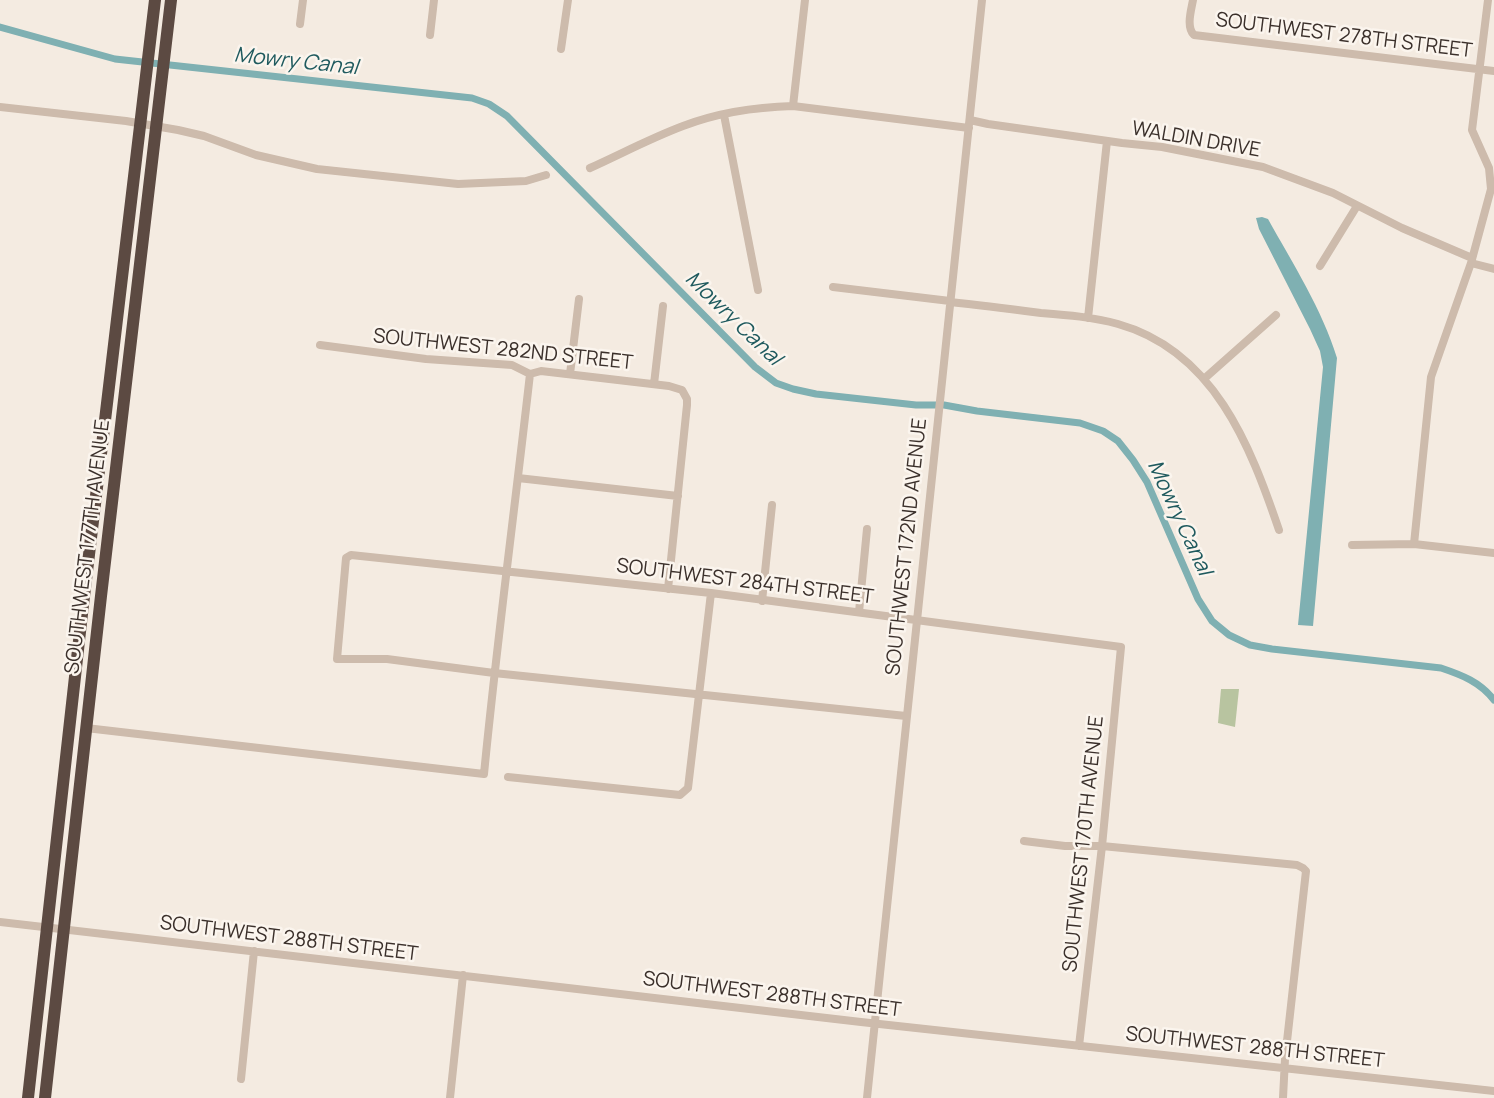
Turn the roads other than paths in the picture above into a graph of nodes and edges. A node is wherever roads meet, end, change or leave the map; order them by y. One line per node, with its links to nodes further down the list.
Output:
1 (155, 0): 18 (highway, SOUTHWEST 177TH AVENUE)
2 (171, 0): 20 (highway, SOUTHWEST 177TH AVENUE)
3 (303, 0): 10 (street)
4 (434, 0): 11 (street)
5 (568, 0): 12 (street)
6 (805, 0): 15 (street)
7 (982, 0): 19 (street, SOUTHWEST 172ND AVENUE)
8 (1193, 0): 13 (street, SOUTHWEST 278TH STREET)
9 (1488, 0): 13 (street)
10 (300, 24)
11 (430, 35)
12 (561, 49)
13 (1479, 69): 14 (street, SOUTHWEST 278TH STREET); 25 (street)
14 (1494, 71)
15 (793, 106): 17 (street, WALDIN DRIVE); 19 (street, WALDIN DRIVE)
16 (0, 107): 18 (street)
17 (724, 115): 22 (street, WALDIN DRIVE); 29 (street)
18 (141, 123): 20 (street); 33 (highway, SOUTHWEST 177TH AVENUE)
19 (970, 124): 21 (street, WALDIN DRIVE); 31 (street, SOUTHWEST 172ND AVENUE)
20 (156, 128): 23 (street); 36 (highway, SOUTHWEST 177TH AVENUE)
21 (1107, 141): 24 (street, WALDIN DRIVE); 35 (street)
22 (590, 168)
23 (546, 175)
24 (1357, 206): 25 (street, WALDIN DRIVE); 26 (street)
25 (1472, 260): 27 (street, WALDIN DRIVE); 47 (street)
26 (1320, 266)
27 (1494, 269)
28 (833, 287): 31 (street)
29 (758, 290)
30 (579, 299): 39 (street)
31 (950, 302): 35 (street); 55 (street, SOUTHWEST 172ND AVENUE)
32 (663, 306): 41 (street)
33 (119, 314): 36 (highway); 65 (highway, SOUTHWEST 177TH AVENUE)
34 (1276, 315): 40 (street)
35 (1088, 318): 40 (street)
36 (132, 337): 60 (highway, SOUTHWEST 177TH AVENUE)
37 (320, 345): 38 (street, SOUTHWEST 282ND STREET)
38 (530, 374): 39 (street, SOUTHWEST 282ND STREET); 42 (street)
39 (570, 374): 41 (street, SOUTHWEST 282ND STREET)
40 (1205, 378): 46 (street)
41 (654, 384): 43 (street, SOUTHWEST 282ND STREET)
42 (518, 478): 43 (street); 50 (street)
43 (678, 496): 51 (street)
44 (772, 505): 53 (street)
45 (867, 529): 54 (street)
46 (1279, 530)
47 (1414, 544): 48 (street); 49 (street)
48 (1352, 545)
49 (1494, 553)
50 (508, 572): 51 (street, SOUTHWEST 284TH STREET); 57 (street); 57 (street, SOUTHWEST 284TH STREET)
51 (669, 589): 52 (street, SOUTHWEST 284TH STREET)
52 (711, 593): 53 (street, SOUTHWEST 284TH STREET); 58 (street)
53 (762, 601): 54 (street, SOUTHWEST 284TH STREET)
54 (859, 612): 55 (street, SOUTHWEST 284TH STREET)
55 (916, 619): 56 (street, SOUTHWEST 284TH STREET); 59 (street, SOUTHWEST 172ND AVENUE)
56 (1121, 647): 63 (street, SOUTHWEST 170TH AVENUE)
57 (494, 673): 58 (street); 60 (street)
58 (699, 694): 59 (street); 61 (street)
59 (906, 716): 69 (street, SOUTHWEST 172ND AVENUE)
60 (86, 728): 66 (highway, SOUTHWEST 177TH AVENUE)
61 (508, 777)
62 (1024, 841): 63 (street)
63 (1102, 846): 70 (street, SOUTHWEST 170TH AVENUE); 71 (street)
64 (0, 922): 65 (street, SOUTHWEST 288TH STREET)
65 (47, 927): 66 (street, SOUTHWEST 288TH STREET); 74 (highway, SOUTHWEST 177TH AVENUE)
66 (64, 928): 67 (street, SOUTHWEST 288TH STREET); 75 (highway, SOUTHWEST 177TH AVENUE)
67 (254, 951): 68 (street, SOUTHWEST 288TH STREET); 72 (street)
68 (463, 975): 69 (street, SOUTHWEST 288TH STREET); 76 (street)
69 (874, 1023): 70 (street, SOUTHWEST 288TH STREET); 77 (street, SOUTHWEST 172ND AVENUE)
70 (1079, 1046): 71 (street, SOUTHWEST 288TH STREET)
71 (1285, 1068): 73 (street, SOUTHWEST 288TH STREET); 78 (street)
72 (241, 1079)
73 (1494, 1091)
74 (28, 1098)
75 (45, 1098)
76 (450, 1098)
77 (867, 1098)
78 (1283, 1098)

